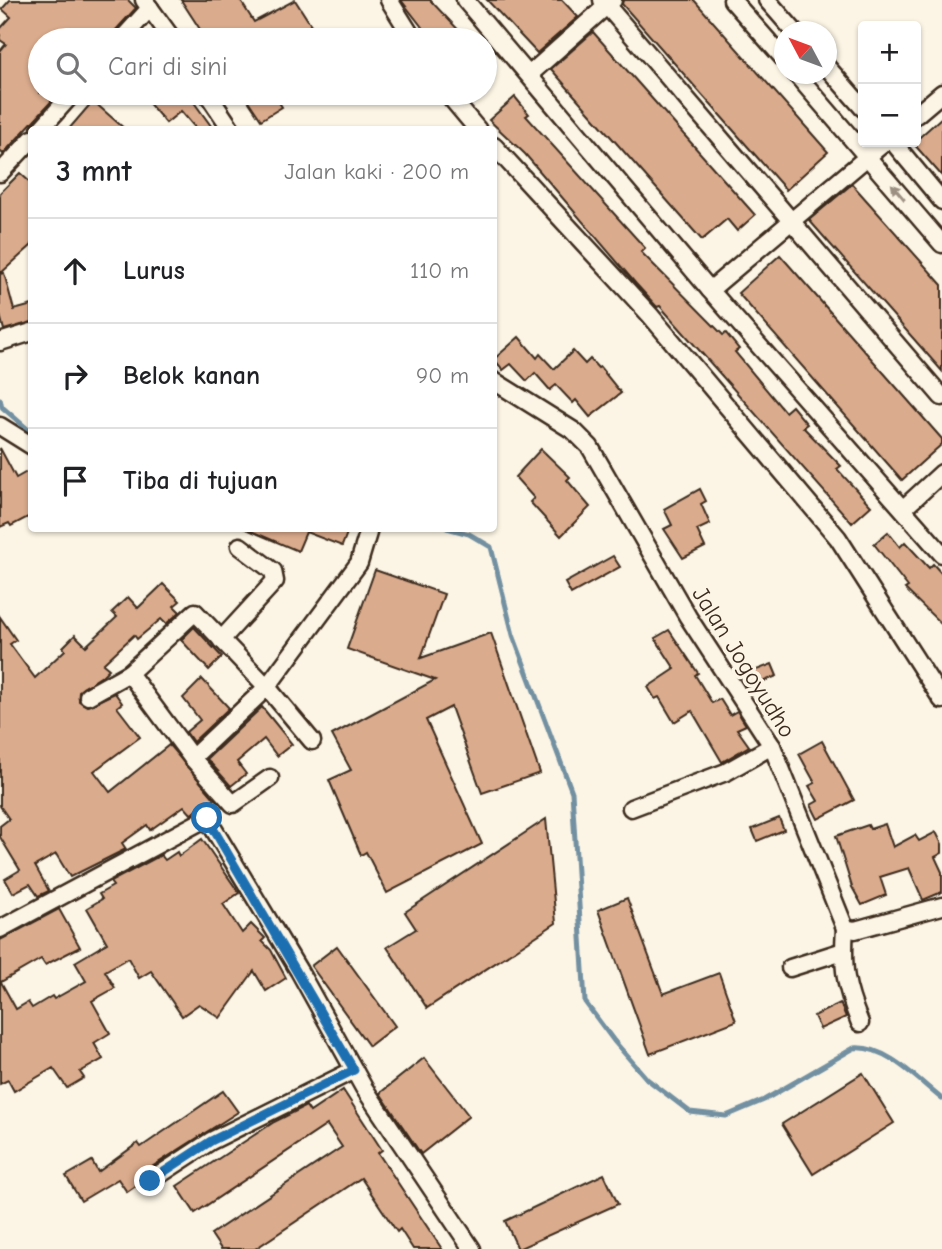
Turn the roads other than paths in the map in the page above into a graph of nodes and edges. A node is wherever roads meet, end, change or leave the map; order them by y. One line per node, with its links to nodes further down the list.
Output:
1 (389, 0): 10 (street)
2 (465, 0): 11 (street)
3 (732, 0): 13 (street)
4 (767, 0): 7 (street)
5 (607, 2): 14 (street); 33 (street)
6 (147, 4): 8 (street); 9 (street)
7 (785, 21)
8 (130, 28)
9 (164, 28)
10 (406, 28)
11 (489, 28)
12 (497, 37): 14 (street)
13 (774, 48)
14 (530, 75): 35 (street)
15 (837, 78): 18 (street)
16 (805, 84): 30 (street)
17 (942, 93): 22 (street)
18 (858, 102)
19 (62, 105): 23 (street)
20 (214, 105): 24 (street)
21 (457, 105): 25 (street)
22 (921, 111)
23 (44, 126)
24 (229, 126)
25 (475, 126)
26 (28, 143): 31 (street)
27 (880, 147): 30 (street)
28 (897, 147): 32 (street)
29 (497, 149): 51 (street)
30 (869, 157): 33 (street); 34 (street, one-way to 30)
31 (0, 173)
32 (942, 201)
33 (790, 221): 35 (street); 39 (street)
34 (942, 244)
35 (710, 290): 43 (street)
36 (28, 333): 37 (street)
37 (2, 341)
38 (497, 383): 53 (street, Jalan Jogoyudho)
39 (942, 397)
40 (0, 426): 41 (street)
41 (28, 444)
42 (942, 473): 43 (street)
43 (904, 508): 46 (street)
44 (367, 532): 49 (street)
45 (240, 546): 47 (street)
46 (942, 554)
47 (221, 640): 48 (street); 49 (street)
48 (129, 673): 50 (street); 54 (street)
49 (267, 687): 52 (street); 54 (street)
50 (88, 696)
51 (942, 700)
52 (312, 741)
53 (772, 746): 57 (street); 60 (street, Jalan Jogoyudho)
54 (192, 758): 56 (street)
55 (270, 778): 56 (street)
56 (233, 804): 58 (street)
57 (631, 808)
58 (207, 818): 61 (street); 65 (street)
59 (942, 906): 60 (street)
60 (845, 928): 62 (street)
61 (0, 929)
62 (843, 951): 63 (street); 64 (street)
63 (790, 968)
64 (860, 1023)
65 (354, 1070): 66 (street); 67 (street)
66 (150, 1181)
67 (472, 1249)

